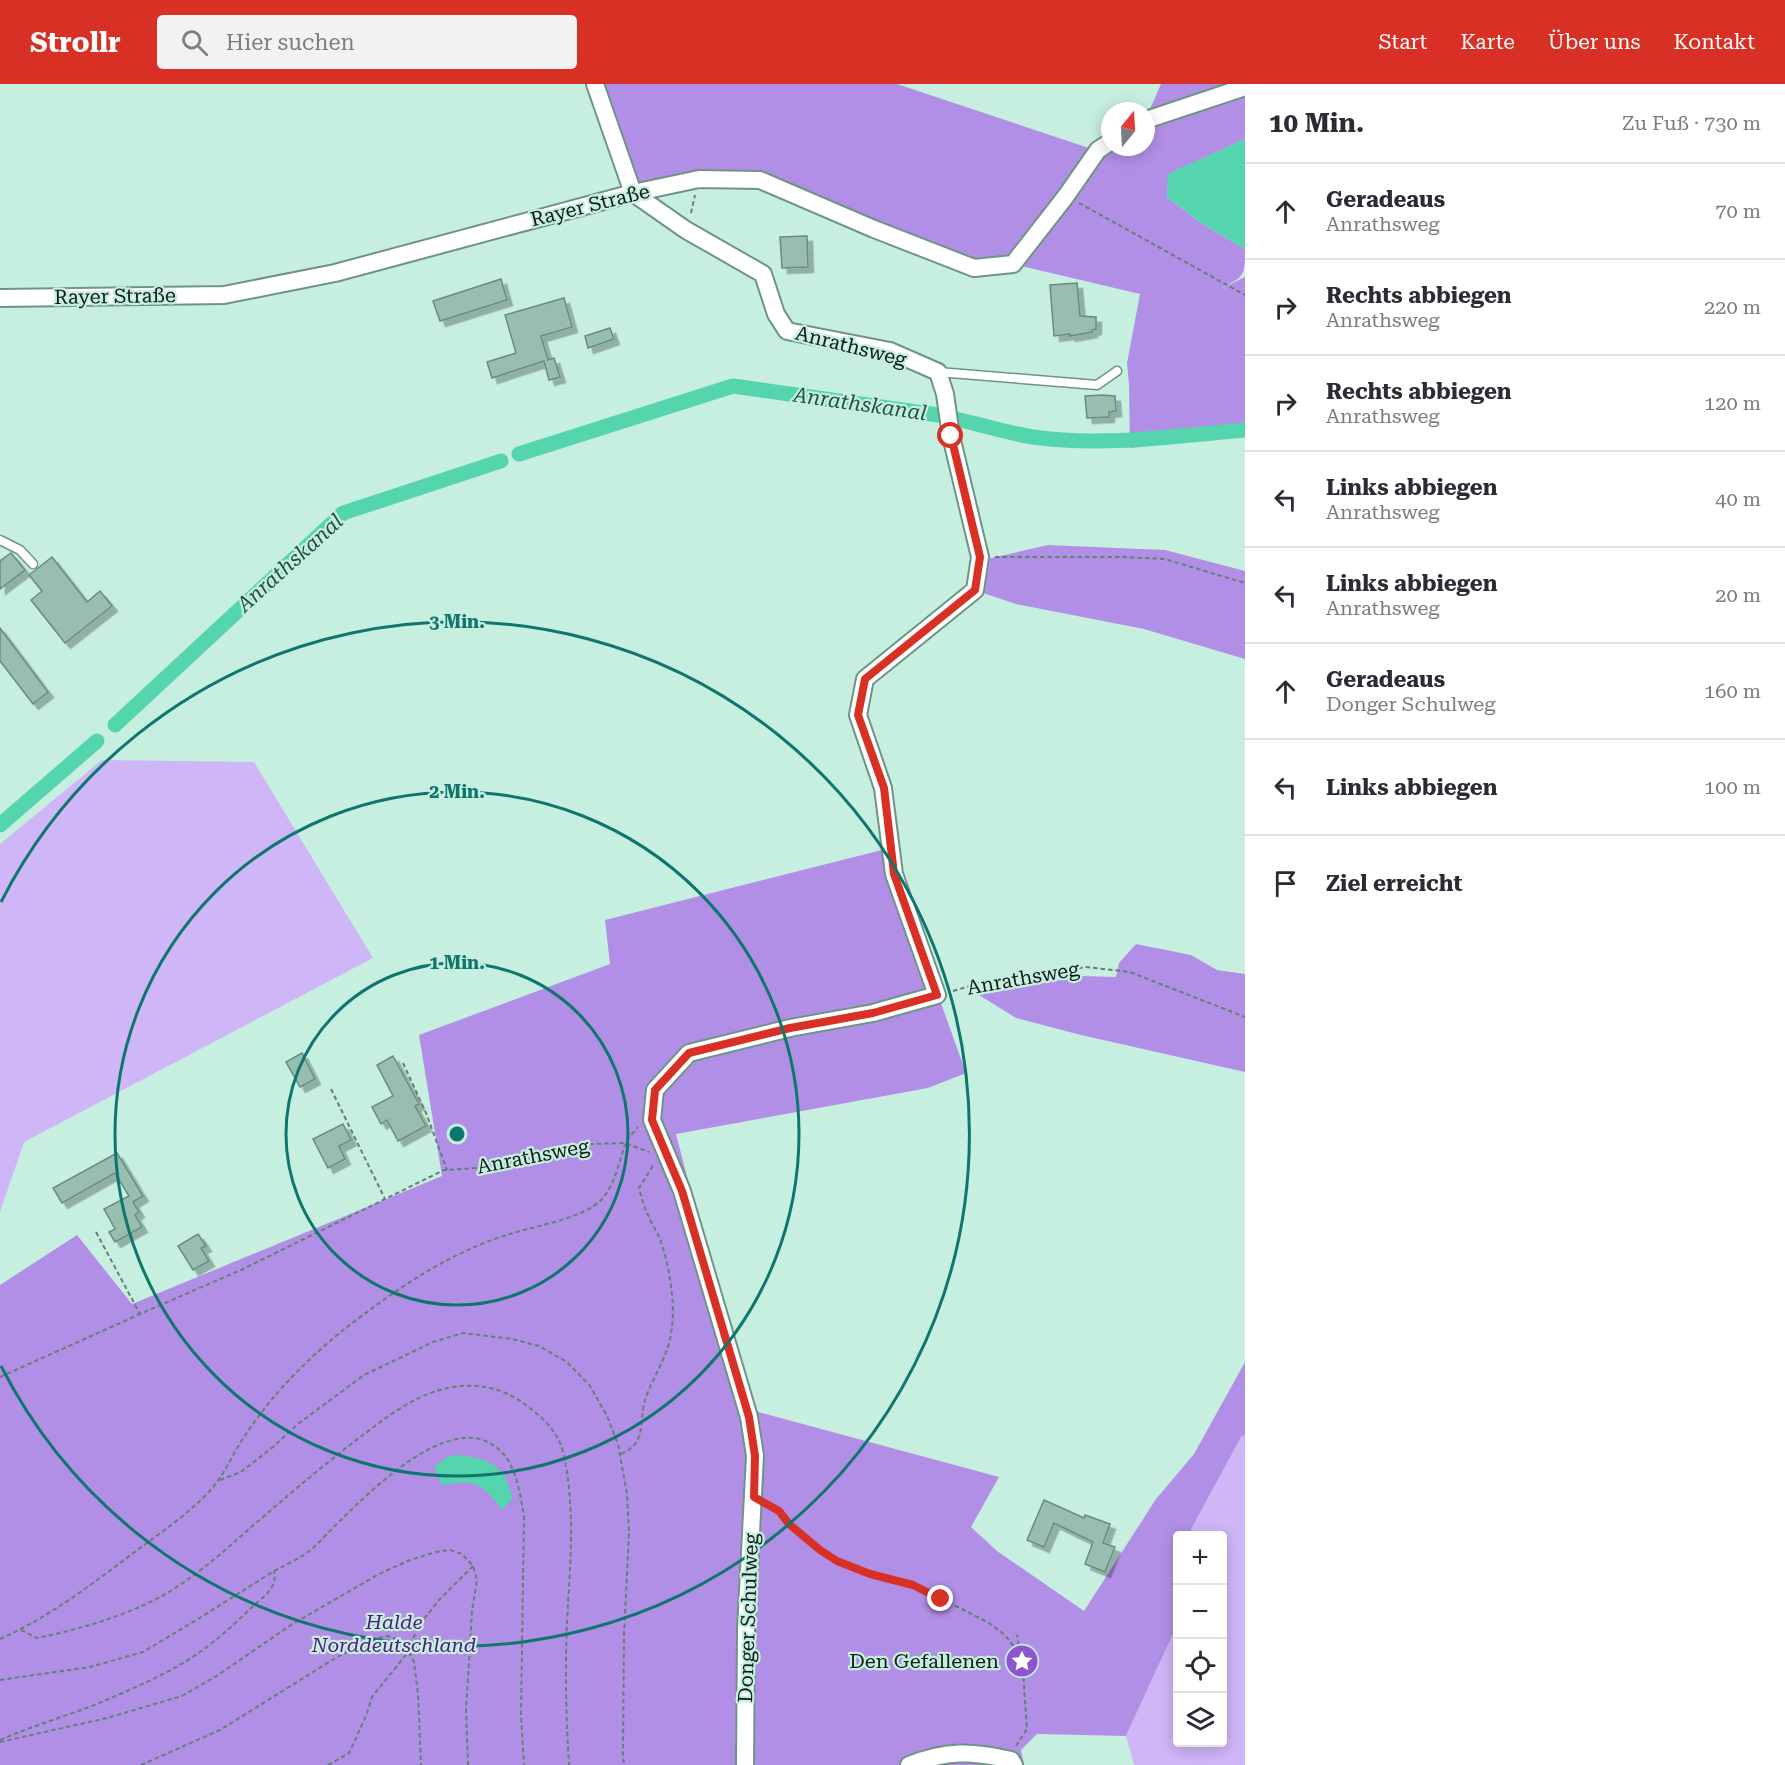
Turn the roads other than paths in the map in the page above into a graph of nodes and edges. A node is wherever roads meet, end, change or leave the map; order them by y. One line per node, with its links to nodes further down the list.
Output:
1 (596, 84): 5 (street)
2 (1245, 87): 3 (street)
3 (1155, 117)
4 (1101, 148): 5 (street, Rayer Straße)
5 (633, 193): 6 (street, Rayer Straße); 8 (street, Anrathsweg)
6 (0, 298)
7 (1117, 370): 8 (lane)
8 (938, 372): 12 (street, Donger Schulweg)
9 (0, 540): 10 (lane)
10 (33, 564)
11 (1013, 1763): 13 (street)
12 (745, 1765)
13 (909, 1765)

